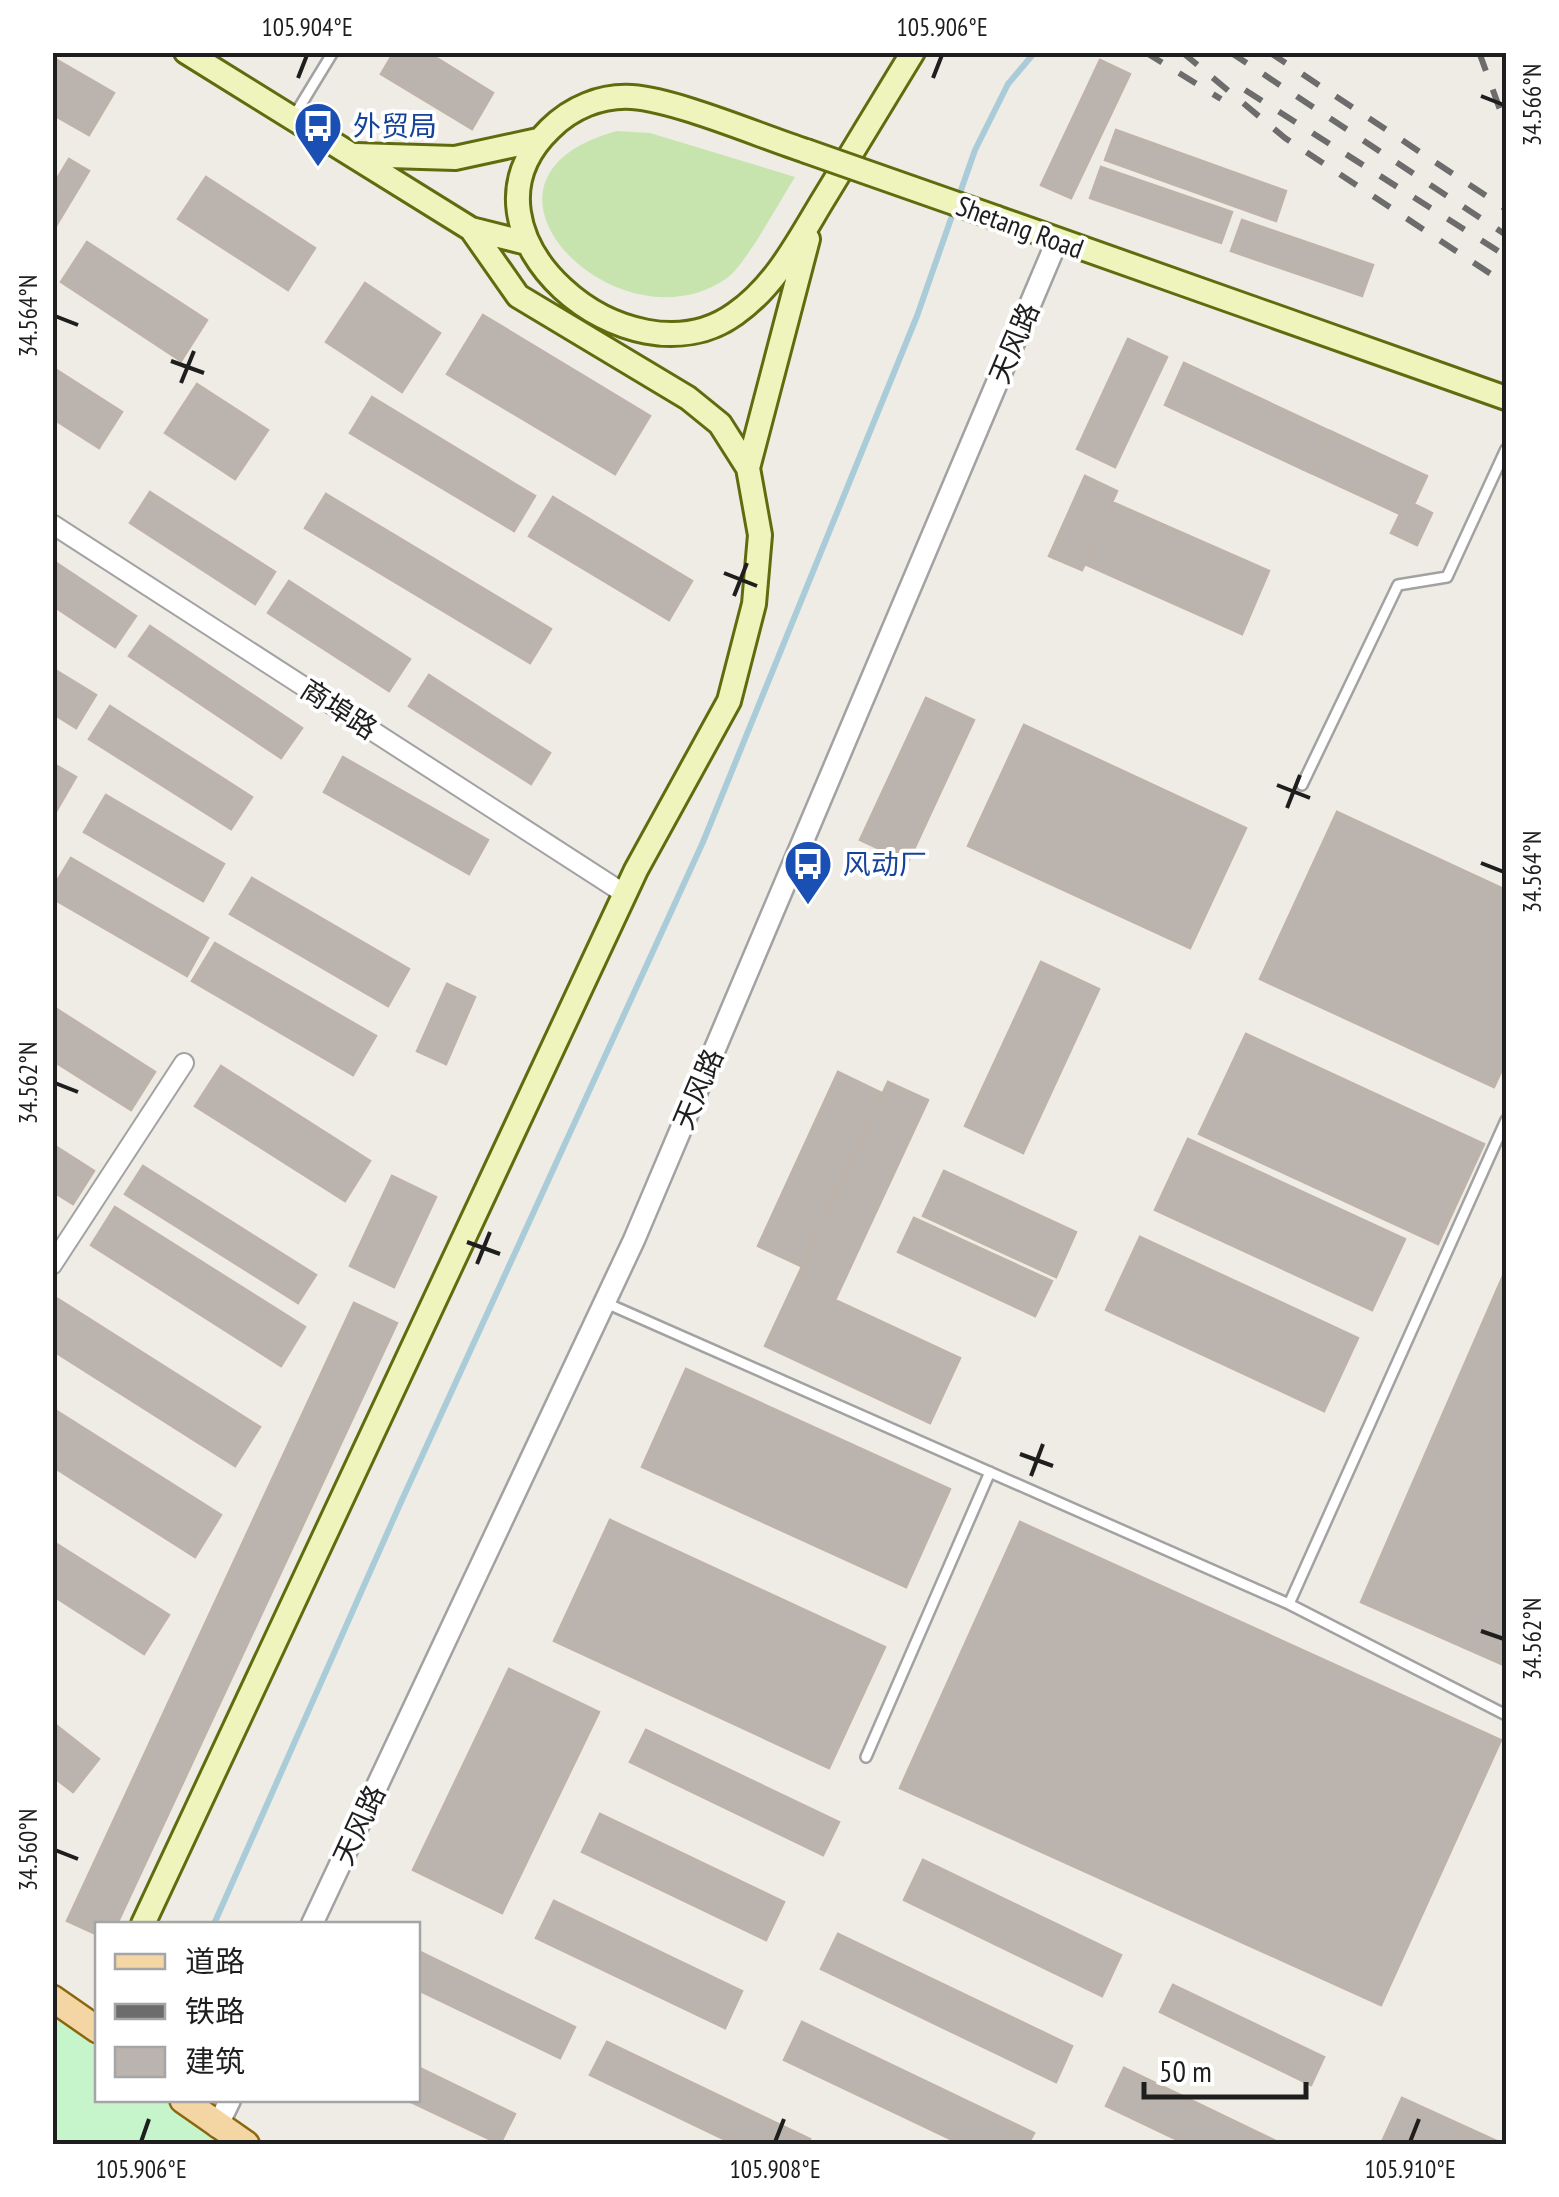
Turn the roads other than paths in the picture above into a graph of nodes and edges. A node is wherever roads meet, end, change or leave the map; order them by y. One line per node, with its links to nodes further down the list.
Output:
1 (186, 52): 4 (main road)
2 (333, 52): 4 (lane)
3 (913, 52): 7 (main road)
4 (293, 118): 6 (main road)
5 (538, 140): 6 (main road); 9 (main road, Shetang Road, bridge); 10 (main road)
6 (347, 154): 8 (main road)
7 (816, 212): 10 (main road); 13 (main road)
8 (471, 229): 10 (main road); 13 (main road)
9 (1057, 241): 11 (main road, Shetang Road); 20 (street, 天风路)
10 (526, 243)
11 (1506, 398)
12 (1506, 449): 15 (lane)
13 (748, 468): 16 (main road)
14 (52, 524): 16 (street, 商埠路)
15 (1302, 785)
16 (625, 894): 25 (main road)
17 (184, 1063): 19 (street)
18 (1506, 1120): 22 (lane)
19 (52, 1266)
20 (606, 1303): 21 (lane); 26 (street, 天风路)
21 (990, 1472): 22 (lane); 24 (lane)
22 (1289, 1604): 23 (lane)
23 (1506, 1715)
24 (866, 1757)
25 (144, 1922)
26 (313, 1922)
27 (52, 1998): 28 (main road)
28 (95, 2025)
29 (185, 2102): 31 (main road)
30 (230, 2102): 31 (street)
31 (223, 2136): 32 (main road)
32 (246, 2144)

